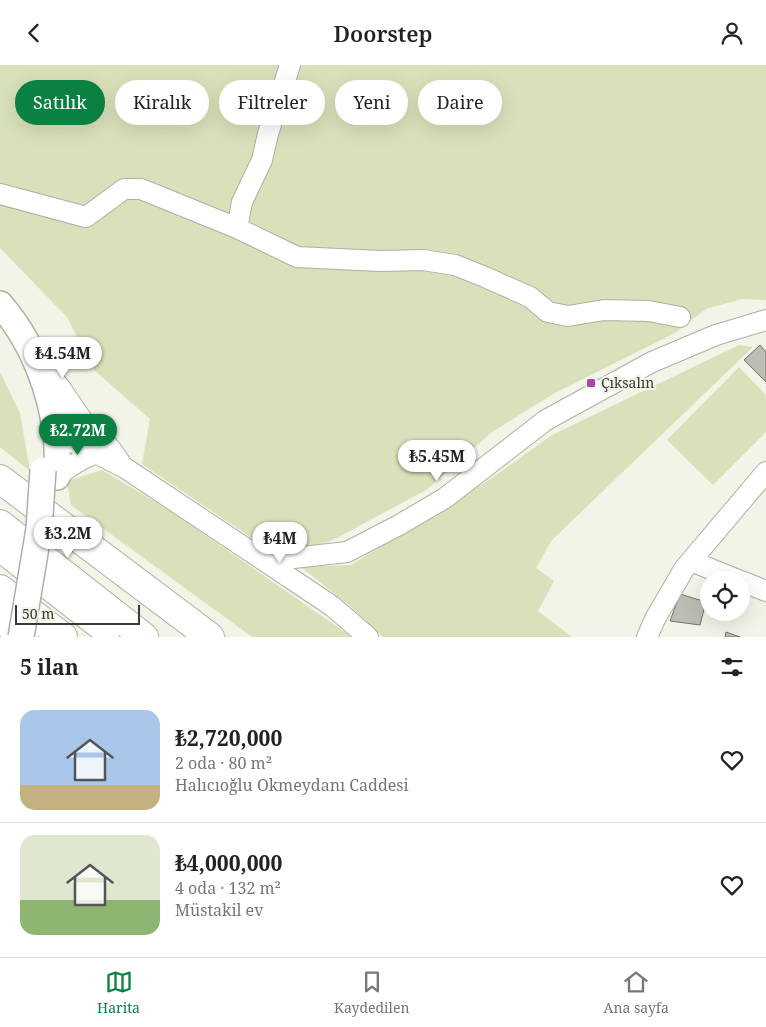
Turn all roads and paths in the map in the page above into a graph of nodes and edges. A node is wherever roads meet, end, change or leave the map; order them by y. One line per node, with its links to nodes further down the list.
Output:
1 (290, 65): 3 (street)
2 (0, 194): 3 (street)
3 (237, 228): 5 (street)
4 (0, 304): 8 (main road)
5 (680, 317)
6 (766, 320): 18 (street)
7 (0, 332): 10 (main road)
8 (32, 355): 9 (street); 10 (main road)
9 (85, 424): 10 (street); 12 (street)
10 (49, 427): 11 (street); 14 (main road)
11 (97, 453): 12 (street); 14 (street)
12 (124, 468): 19 (street)
13 (766, 472): 20 (street)
14 (50, 474): 27 (main road, bridge); 28 (main road)
15 (0, 479): 32 (highway)
16 (0, 524): 31 (highway)
17 (0, 552): 30 (street)
18 (306, 557): 19 (street); 22 (street)
19 (267, 561): 22 (street)
20 (691, 561): 21 (street); 34 (street)
21 (716, 571)
22 (300, 583): 33 (street)
23 (750, 585): 25 (street)
24 (0, 589): 29 (highway)
25 (766, 591)
26 (0, 618): 27 (highway)
27 (22, 637)
28 (35, 637)
29 (63, 637)
30 (109, 637)
31 (144, 637)
32 (210, 637)
33 (368, 637)
34 (648, 637)

